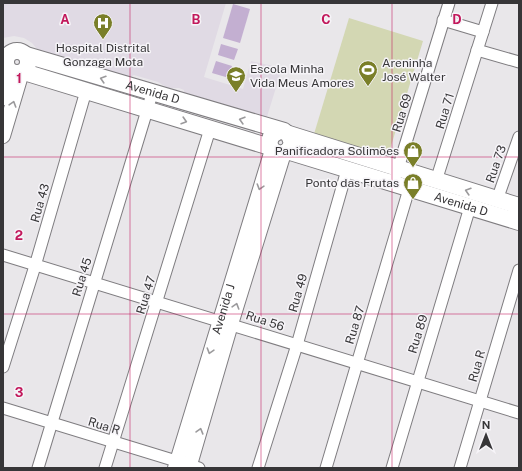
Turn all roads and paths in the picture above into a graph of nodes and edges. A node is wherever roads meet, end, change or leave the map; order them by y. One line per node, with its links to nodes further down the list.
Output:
1 (449, 3): 3 (street, Rua 69)
2 (492, 3): 4 (street, Rua 71)
3 (443, 20): 4 (street); 18 (street, Rua 69)
4 (483, 32): 5 (street, Rua 71)
5 (478, 50): 7 (street); 20 (street, Rua 71)
6 (14, 52): 8 (main road); 10 (main road, Avenida D, one-way to 6)
7 (519, 62)
8 (13, 70): 9 (main road, Avenida D); 11 (street); 15 (street, one-way to 8)
9 (86, 91): 12 (main road, Avenida D); 28 (street, Rua 43)
10 (152, 94): 12 (street, Rua 45); 14 (main road, Avenida D, one-way to 10)
11 (3, 98)
12 (147, 109): 13 (main road, Avenida D, one-way to 13); 30 (street, Rua 45)
13 (210, 129): 17 (main road, Avenida D); 31 (street, Rua 47)
14 (284, 132): 17 (main road); 18 (main road, Avenida D)
15 (3, 136)
16 (519, 137): 23 (street, Rua 73)
17 (278, 150): 19 (main road, Avenida D); 32 (street, Avenida J)
18 (398, 169): 20 (main road, Avenida D); 21 (street, Rua 69)
19 (347, 170): 21 (main road, Avenida D); 33 (street, Rua 49)
20 (436, 181): 23 (main road, Avenida D, one-way to 20)
21 (393, 184): 22 (main road, Avenida D)
22 (409, 189): 25 (main road, Avenida D); 34 (street, Rua 87)
23 (497, 200): 24 (main road, Avenida D)
24 (519, 206)
25 (470, 208): 26 (main road, Avenida D); 36 (street, Rua 89)
26 (519, 222)
27 (3, 255): 28 (street, Rua 56)
28 (35, 266): 30 (street, Rua 56); 35 (street, Rua 43)
29 (519, 270): 37 (street, Rua R)
30 (94, 282): 31 (street, Rua 56); 40 (street, Rua 45)
31 (157, 303): 32 (street, Rua 56); 41 (street, Rua 47)
32 (225, 322): 33 (street, Rua 56); 42 (street, Avenida J)
33 (297, 345): 34 (street, Rua 56); 45 (street, Rua 49)
34 (357, 364): 36 (street, Rua 56); 46 (street, Rua 87)
35 (3, 367)
36 (418, 382): 37 (street, Rua 56); 47 (street, Rua 89)
37 (481, 401): 39 (street, Rua 56); 48 (street, Rua R)
38 (3, 408): 40 (street, Rua R)
39 (519, 413)
40 (53, 424): 41 (street, Rua R); 43 (street, Rua 45)
41 (112, 443): 42 (street, Rua R); 44 (street, Rua 47)
42 (186, 466)
43 (38, 468)
44 (105, 468)
45 (258, 468)
46 (326, 468)
47 (392, 468)
48 (460, 468)

